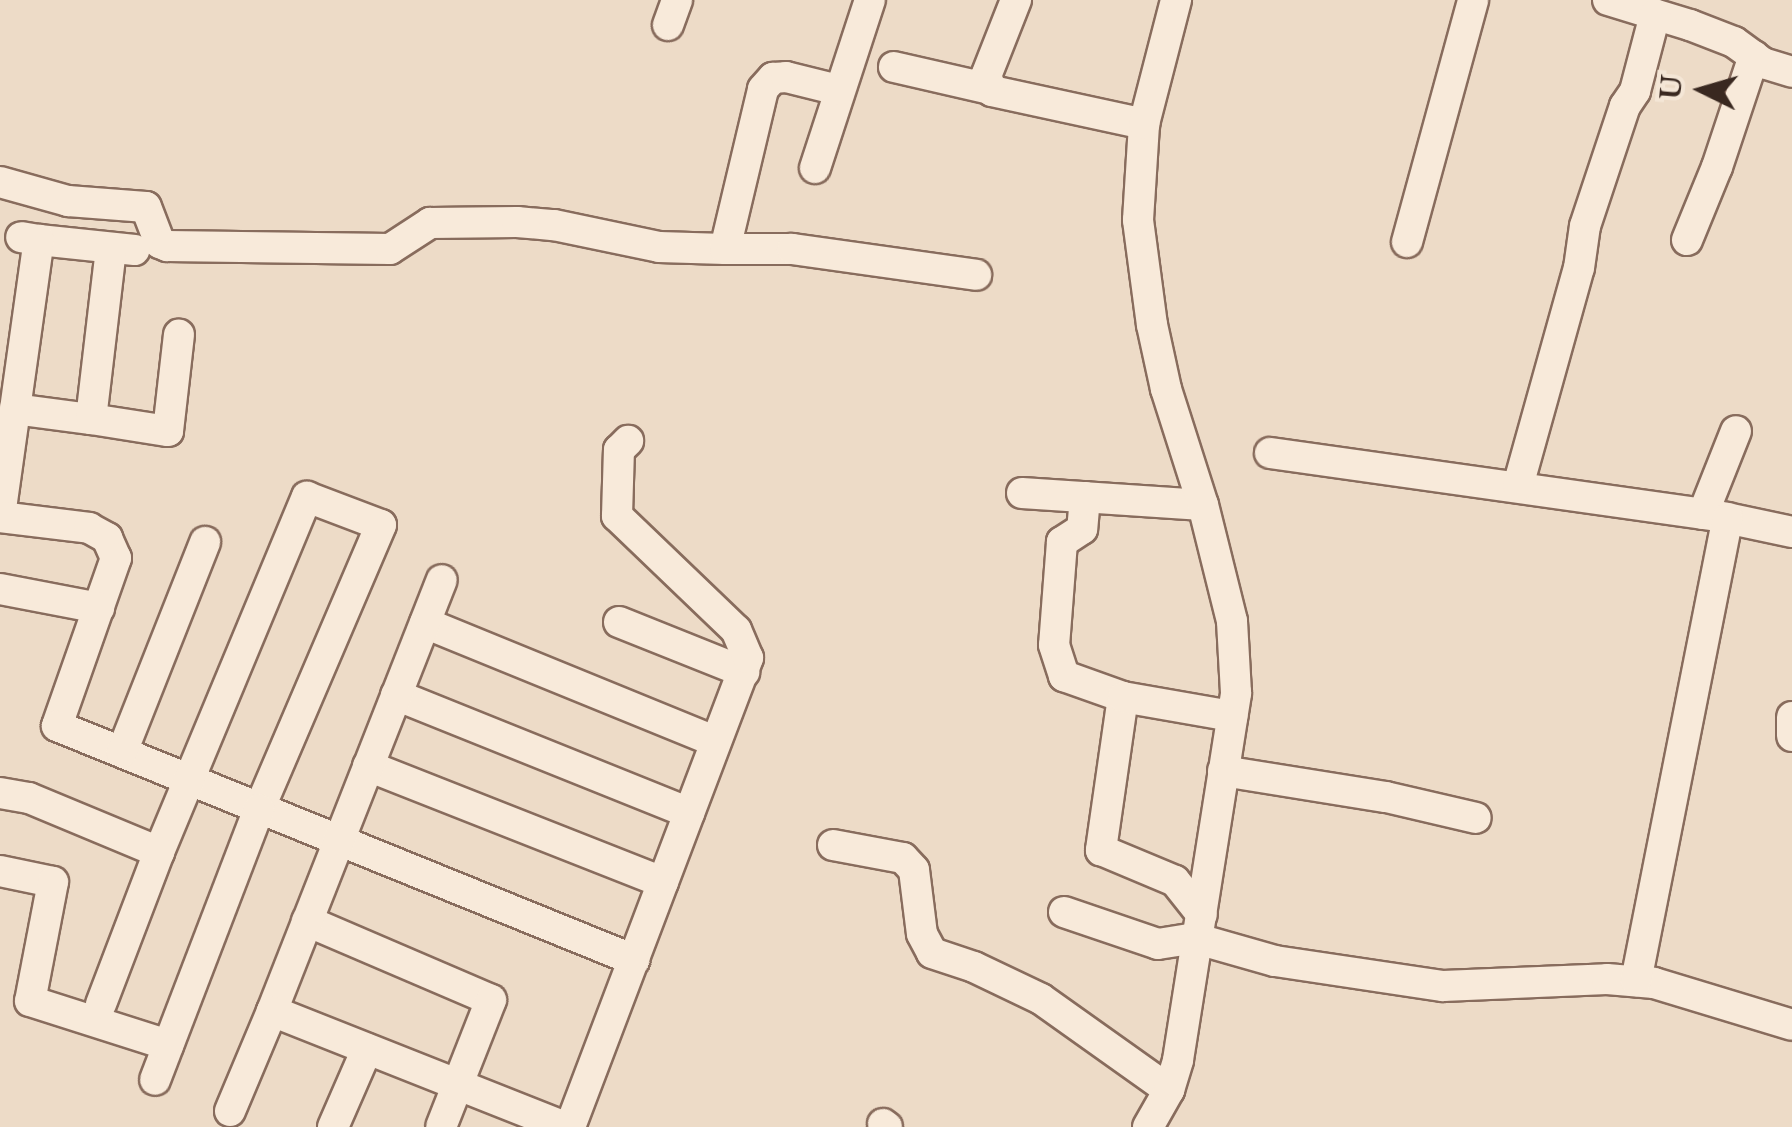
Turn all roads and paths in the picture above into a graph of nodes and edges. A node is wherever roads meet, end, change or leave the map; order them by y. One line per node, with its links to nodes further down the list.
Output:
1 (870, 0): 11 (street)
2 (1016, 0): 10 (street)
3 (1176, 0): 12 (street)
4 (1473, 0): 16 (street)
5 (1608, 0): 6 (street)
6 (1645, 8): 7 (street); 25 (street)
7 (1754, 56): 9 (street); 15 (street)
8 (894, 67): 10 (street)
9 (1792, 72)
10 (990, 89): 12 (street)
11 (838, 90): 13 (street); 17 (street)
12 (1144, 124): 28 (street)
13 (815, 168)
14 (0, 182): 17 (street)
15 (1687, 240)
16 (1407, 242)
17 (725, 249): 18 (street)
18 (976, 274)
19 (180, 335): 21 (street)
20 (15, 409): 21 (street); 21 (street); 29 (street)
21 (91, 420)
22 (1736, 431): 30 (street)
23 (628, 441): 38 (street)
24 (1270, 453): 25 (street)
25 (1518, 486): 30 (street)
26 (1022, 492): 27 (street)
27 (1085, 497): 28 (street); 40 (street)
28 (1203, 505): 41 (street)
29 (1, 507): 35 (street)
30 (1716, 516): 31 (street); 62 (street)
31 (1792, 532)
32 (205, 542): 45 (street)
33 (442, 580): 36 (street)
34 (0, 589): 35 (street)
35 (99, 608): 45 (street)
36 (425, 622): 39 (street); 44 (street)
37 (620, 622): 38 (street)
38 (744, 672): 44 (street)
39 (396, 694): 46 (street); 51 (street)
40 (1123, 697): 41 (street); 60 (street)
41 (1232, 716): 47 (street)
42 (1792, 718): 43 (street)
43 (1792, 736)
44 (716, 742): 51 (street)
45 (122, 752): 48 (street)
46 (368, 766): 53 (street); 57 (street)
47 (1224, 770): 52 (street); 60 (street)
48 (192, 779): 50 (street); 50 (street); 55 (street)
49 (0, 793): 55 (street)
50 (259, 809): 53 (street); 66 (street)
51 (689, 813): 57 (street)
52 (1476, 818)
53 (338, 842): 59 (street); 61 (street)
54 (833, 845): 70 (street)
55 (159, 852): 63 (street)
56 (0, 871): 66 (street)
57 (663, 882): 61 (street)
58 (1064, 912): 60 (street)
59 (307, 921): 64 (street); 69 (street)
60 (1198, 927): 62 (street); 70 (street)
61 (634, 960): 72 (street)
62 (1636, 980): 65 (street)
63 (101, 1004)
64 (272, 1011): 67 (street); 71 (street)
65 (1792, 1025)
66 (168, 1044): 68 (street)
67 (367, 1049): 69 (street); 73 (street)
68 (155, 1080)
69 (459, 1085): 72 (street); 74 (street)
70 (1170, 1090): 75 (street)
71 (230, 1111)
72 (559, 1126)
73 (333, 1127)
74 (441, 1127)
75 (1148, 1127)

